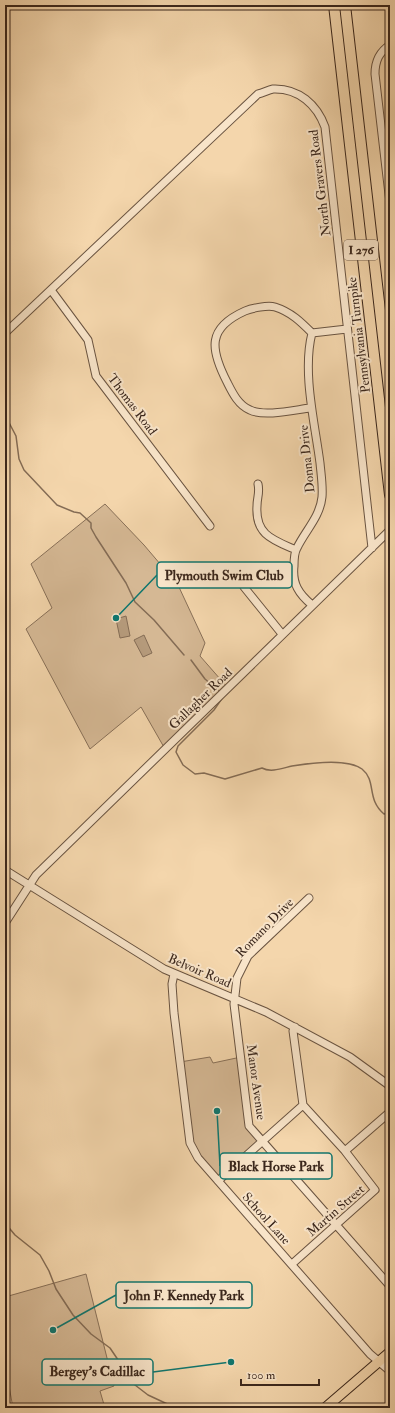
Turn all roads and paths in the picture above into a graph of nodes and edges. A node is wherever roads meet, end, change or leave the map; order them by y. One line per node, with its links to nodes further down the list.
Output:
1 (334, 5): 12 (highway, Pennsylvania Turnpike / I 276)
2 (345, 5): 9 (highway, Pennsylvania Turnpike / I 276)
3 (390, 45): 4 (street)
4 (390, 203)
5 (51, 290): 6 (street, North Gravers Road); 7 (street, North Gravers Road); 13 (street, Thomas Road)
6 (348, 329): 8 (street); 15 (street, North Gravers Road)
7 (5, 333)
8 (312, 333): 10 (street, Donna Drive); 10 (street)
9 (390, 398)
10 (310, 408): 16 (street, Donna Drive)
11 (258, 484): 16 (street)
12 (390, 495)
13 (210, 526)
14 (390, 530): 15 (street, Gallagher Road)
15 (372, 548): 18 (street, Gallagher Road)
16 (296, 550): 18 (street, Donna Drive)
17 (244, 587): 19 (street)
18 (312, 605): 19 (street, Gallagher Road)
19 (282, 634): 21 (street, Gallagher Road)
20 (5, 870): 21 (street, Belvoir Road)
21 (30, 886): 23 (street, Gallagher Road); 24 (street, Belvoir Road)
22 (309, 898): 25 (street, Romano Drive)
23 (5, 923)
24 (174, 974): 25 (street, Belvoir Road); 32 (street, School Lane)
25 (235, 998): 26 (street, Belvoir Road); 30 (street, Manor Avenue)
26 (295, 1027): 27 (street, Belvoir Road); 28 (street)
27 (390, 1086)
28 (303, 1104): 30 (street); 31 (street)
29 (390, 1112): 31 (street)
30 (263, 1141): 32 (street); 33 (street, Manor Avenue)
31 (345, 1151): 33 (street, Martin Street)
32 (218, 1181): 34 (street, School Lane)
33 (336, 1225): 34 (street, Martin Street); 35 (street, Manor Avenue)
34 (292, 1264): 37 (street, School Lane)
35 (389, 1282)
36 (390, 1352): 37 (main road)
37 (378, 1362): 38 (street, School Lane); 39 (main road)
38 (390, 1371)
39 (325, 1408)

